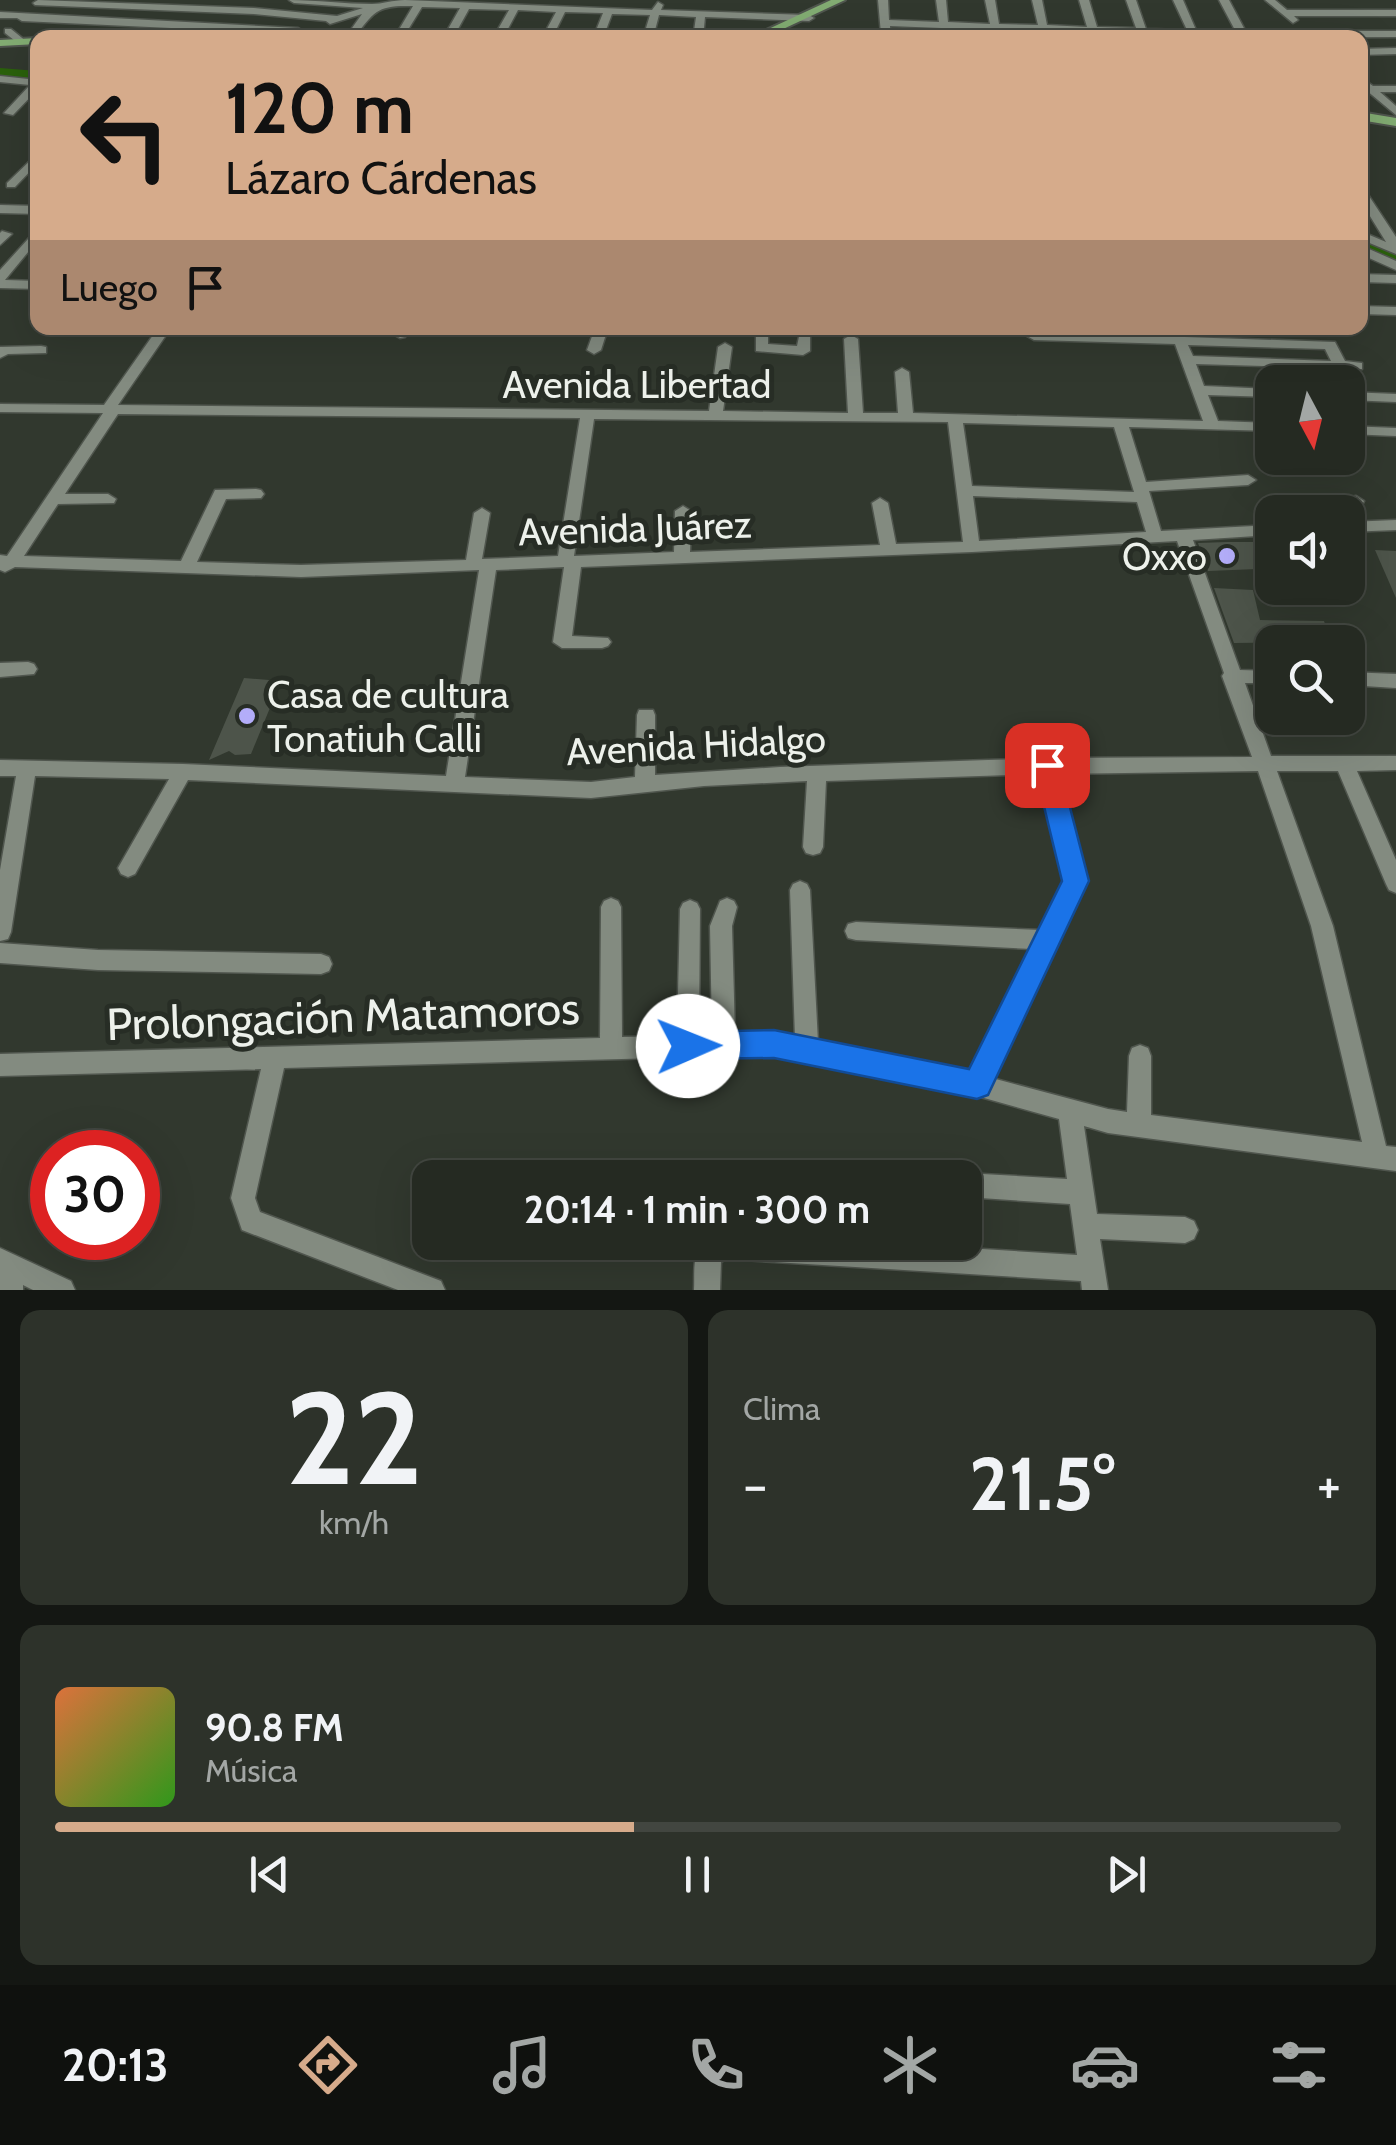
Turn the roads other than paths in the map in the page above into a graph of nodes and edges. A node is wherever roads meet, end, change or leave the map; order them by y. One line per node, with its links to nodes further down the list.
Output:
1 (15, 0): 24 (street)
2 (262, 0): 29 (street)
3 (294, 0): 27 (street)
4 (660, 0): 30 (street)
5 (710, 0): 33 (street)
6 (759, 0): 36 (street)
7 (806, 0): 37 (street)
8 (840, 0): 37 (main road)
9 (851, 0): 37 (main road)
10 (883, 0): 40 (street)
11 (942, 0): 41 (street)
12 (990, 0): 58 (street)
13 (1037, 0): 59 (street)
14 (1084, 0): 60 (street)
15 (1130, 0): 61 (street)
16 (1178, 0): 62 (street)
17 (1224, 0): 63 (street)
18 (1270, 0): 31 (street)
19 (396, 1): 23 (street); 27 (street)
20 (39, 2): 22 (street); 35 (street)
21 (465, 3): 23 (street); 25 (street); 49 (street)
22 (192, 4): 29 (street); 39 (street)
23 (419, 4): 48 (street)
24 (0, 5)
25 (513, 5): 26 (street); 50 (street)
26 (560, 6): 28 (street); 51 (street)
27 (375, 7): 38 (street); 47 (street)
28 (607, 7): 30 (street)
29 (254, 11): 38 (street); 42 (street)
30 (656, 12): 33 (street); 52 (street)
31 (1284, 12): 32 (street); 64 (street)
32 (1396, 13)
33 (704, 14): 36 (street); 53 (street)
34 (0, 15): 35 (street)
35 (24, 16): 39 (street); 65 (street)
36 (758, 16): 37 (street)
37 (807, 16): 54 (main road); 55 (main road)
38 (338, 19): 46 (street)
39 (178, 23): 42 (street); 43 (street)
40 (886, 23): 41 (street); 56 (street)
41 (940, 25): 57 (street); 58 (street)
42 (242, 26): 44 (street); 45 (street)
43 (174, 30)
44 (239, 30)
45 (287, 30)
46 (301, 30)
47 (356, 30)
48 (403, 30)
49 (452, 30)
50 (502, 30)
51 (551, 30)
52 (650, 30)
53 (700, 30)
54 (773, 30)
55 (781, 30)
56 (886, 30)
57 (939, 30)
58 (992, 30)
59 (1040, 30)
60 (1087, 30)
61 (1137, 30)
62 (1191, 30)
63 (1241, 30)
64 (1304, 30)
65 (4, 31): 68 (street)
66 (1396, 34): 67 (street)
67 (1368, 35)
68 (22, 42): 69 (main road); 70 (main road)
69 (30, 42)
70 (0, 43)
71 (1368, 52): 72 (street)
72 (1393, 53)
73 (3, 82): 74 (street)
74 (30, 83)
75 (1368, 87): 77 (street)
76 (1396, 89): 77 (street)
77 (1371, 90): 79 (street)
78 (30, 92): 80 (street)
79 (1396, 112)
80 (10, 113)
81 (1368, 117): 82 (main road)
82 (1396, 122)
83 (30, 165): 84 (street)
84 (11, 185)
85 (1368, 201): 88 (street)
86 (0, 209): 87 (street)
87 (30, 210)
88 (1390, 228): 91 (street)
89 (1368, 238): 91 (street)
90 (30, 247): 96 (street)
91 (1396, 248)
92 (1368, 253): 93 (street)
93 (1396, 266)
94 (1368, 278): 95 (street)
95 (1396, 279)
96 (0, 281): 97 (street)
97 (30, 284)
98 (1368, 310): 99 (street)
99 (1396, 311)
100 (159, 335): 122 (street)
101 (599, 335): 112 (street)
102 (762, 335): 103 (street)
103 (805, 335)
104 (1106, 335): 107 (street)
105 (1178, 335): 113 (street)
106 (1192, 335): 115 (street)
107 (1034, 336)
108 (851, 338): 125 (street)
109 (725, 346): 124 (street)
110 (3, 347): 111 (street)
111 (41, 350)
112 (594, 350)
113 (1188, 360): 114 (street); 117 (street)
114 (1315, 365)
115 (1340, 365)
116 (902, 372): 126 (street)
117 (1199, 390): 118 (street); 129 (street)
118 (1255, 392)
119 (1365, 397): 120 (street)
120 (1396, 398)
121 (0, 408): 122 (street, Avenida Libertad)
122 (112, 412): 123 (street, Avenida Libertad); 137 (street)
123 (587, 417): 124 (street, Avenida Libertad); 150 (street)
124 (715, 417): 125 (street, Avenida Libertad)
125 (856, 418): 126 (street, Avenida Libertad)
126 (906, 418): 127 (street, Avenida Libertad)
127 (956, 418): 128 (street, Avenida Libertad); 134 (street)
128 (1120, 422): 129 (street, Avenida Libertad); 135 (street)
129 (1212, 424): 130 (street, Avenida Libertad)
130 (1255, 426)
131 (1365, 431): 132 (street)
132 (1396, 432)
133 (1248, 480): 135 (street)
134 (965, 491): 135 (street); 147 (street)
135 (1141, 492): 146 (street)
136 (256, 494): 153 (street)
137 (55, 499): 138 (street); 151 (street)
138 (108, 500)
139 (880, 503): 148 (street)
140 (683, 511): 149 (street)
141 (482, 513): 152 (street)
142 (1396, 525): 143 (street)
143 (1365, 526)
144 (1255, 531): 145 (street, Avenida Juárez)
145 (1183, 534): 146 (street, Avenida Juárez); 157 (street)
146 (1155, 536): 147 (street, Avenida Juárez)
147 (972, 546): 148 (street, Avenida Juárez)
148 (889, 549): 149 (street, Avenida Juárez)
149 (682, 558): 150 (street, Avenida Juárez)
150 (569, 562): 152 (street, Avenida Juárez); 154 (street)
151 (4, 564): 153 (street, Avenida Juárez)
152 (481, 566): 153 (street, Avenida Juárez); 171 (street)
153 (186, 569)
154 (602, 642)
155 (28, 668): 156 (street)
156 (0, 670)
157 (1231, 676): 158 (street); 165 (street)
158 (1255, 677)
159 (1365, 680): 160 (street)
160 (1396, 681)
161 (646, 714): 170 (street)
162 (1344, 763): 163 (street, Avenida Hidalgo); 165 (street, Avenida Hidalgo); 174 (street)
163 (1396, 763)
164 (1047, 765): 165 (street, Avenida Hidalgo); 169 (street, Avenida Hidalgo); 181 (street)
165 (1262, 765): 194 (street)
166 (0, 768): 167 (street, Avenida Hidalgo)
167 (27, 769): 168 (street, Avenida Hidalgo); 180 (street)
168 (183, 772): 171 (street, Avenida Hidalgo); 173 (street)
169 (817, 773): 170 (street, Avenida Hidalgo); 172 (street)
170 (645, 782): 171 (street, Avenida Hidalgo)
171 (454, 784)
172 (813, 846)
173 (128, 868)
174 (1396, 884)
175 (800, 890): 187 (street)
176 (611, 907): 186 (street)
177 (727, 907): 184 (street)
178 (690, 909): 185 (street)
179 (856, 931): 181 (street)
180 (0, 932)
181 (1045, 940): 191 (street)
182 (0, 953): 183 (street)
183 (321, 964)
184 (724, 1045): 185 (street, Prolongación Matamoros); 187 (street, Prolongación Matamoros)
185 (688, 1046): 186 (street, Prolongación Matamoros)
186 (611, 1048): 189 (street, Prolongación Matamoros)
187 (808, 1051): 191 (street, Prolongación Matamoros)
188 (1140, 1056): 193 (street)
189 (275, 1058): 190 (street, Prolongación Matamoros); 202 (street)
190 (0, 1065)
191 (977, 1084): 192 (street, Prolongación Matamoros)
192 (1070, 1113): 193 (street, Prolongación Matamoros); 196 (street)
193 (1139, 1126): 194 (street, Prolongación Matamoros)
194 (1387, 1158)
195 (982, 1186): 196 (street)
196 (1081, 1192): 197 (street)
197 (1086, 1226): 198 (street); 200 (street)
198 (1184, 1230)
199 (6, 1272): 201 (street)
200 (1093, 1279): 203 (street)
201 (62, 1290)
202 (432, 1290)
203 (707, 1290)

